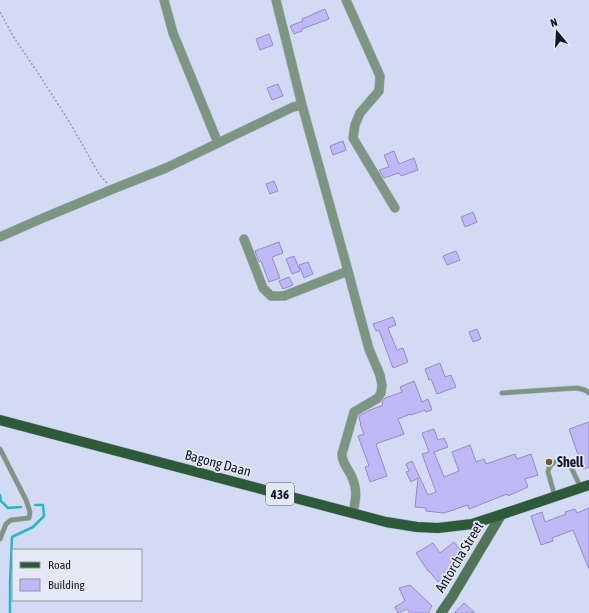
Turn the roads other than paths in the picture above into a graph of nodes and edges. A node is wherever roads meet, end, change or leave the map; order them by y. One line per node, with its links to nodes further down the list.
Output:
1 (164, 0): 5 (street)
2 (276, 0): 4 (street)
3 (346, 0): 6 (street)
4 (302, 104): 5 (street); 9 (street)
5 (218, 143): 7 (street)
6 (395, 208)
7 (0, 237)
8 (244, 239): 9 (street)
9 (348, 271): 16 (street)
10 (502, 393): 11 (lane)
11 (589, 393)
12 (0, 420): 16 (main road, Bagong Daan / 436)
13 (0, 449): 18 (lane)
14 (585, 486): 15 (main road, 436); 15 (lane)
15 (555, 497): 17 (main road, 436)
16 (353, 513): 17 (main road, Bagong Daan / 436)
17 (501, 515): 19 (main road, Antorcha Street)
18 (0, 539)
19 (441, 613)

